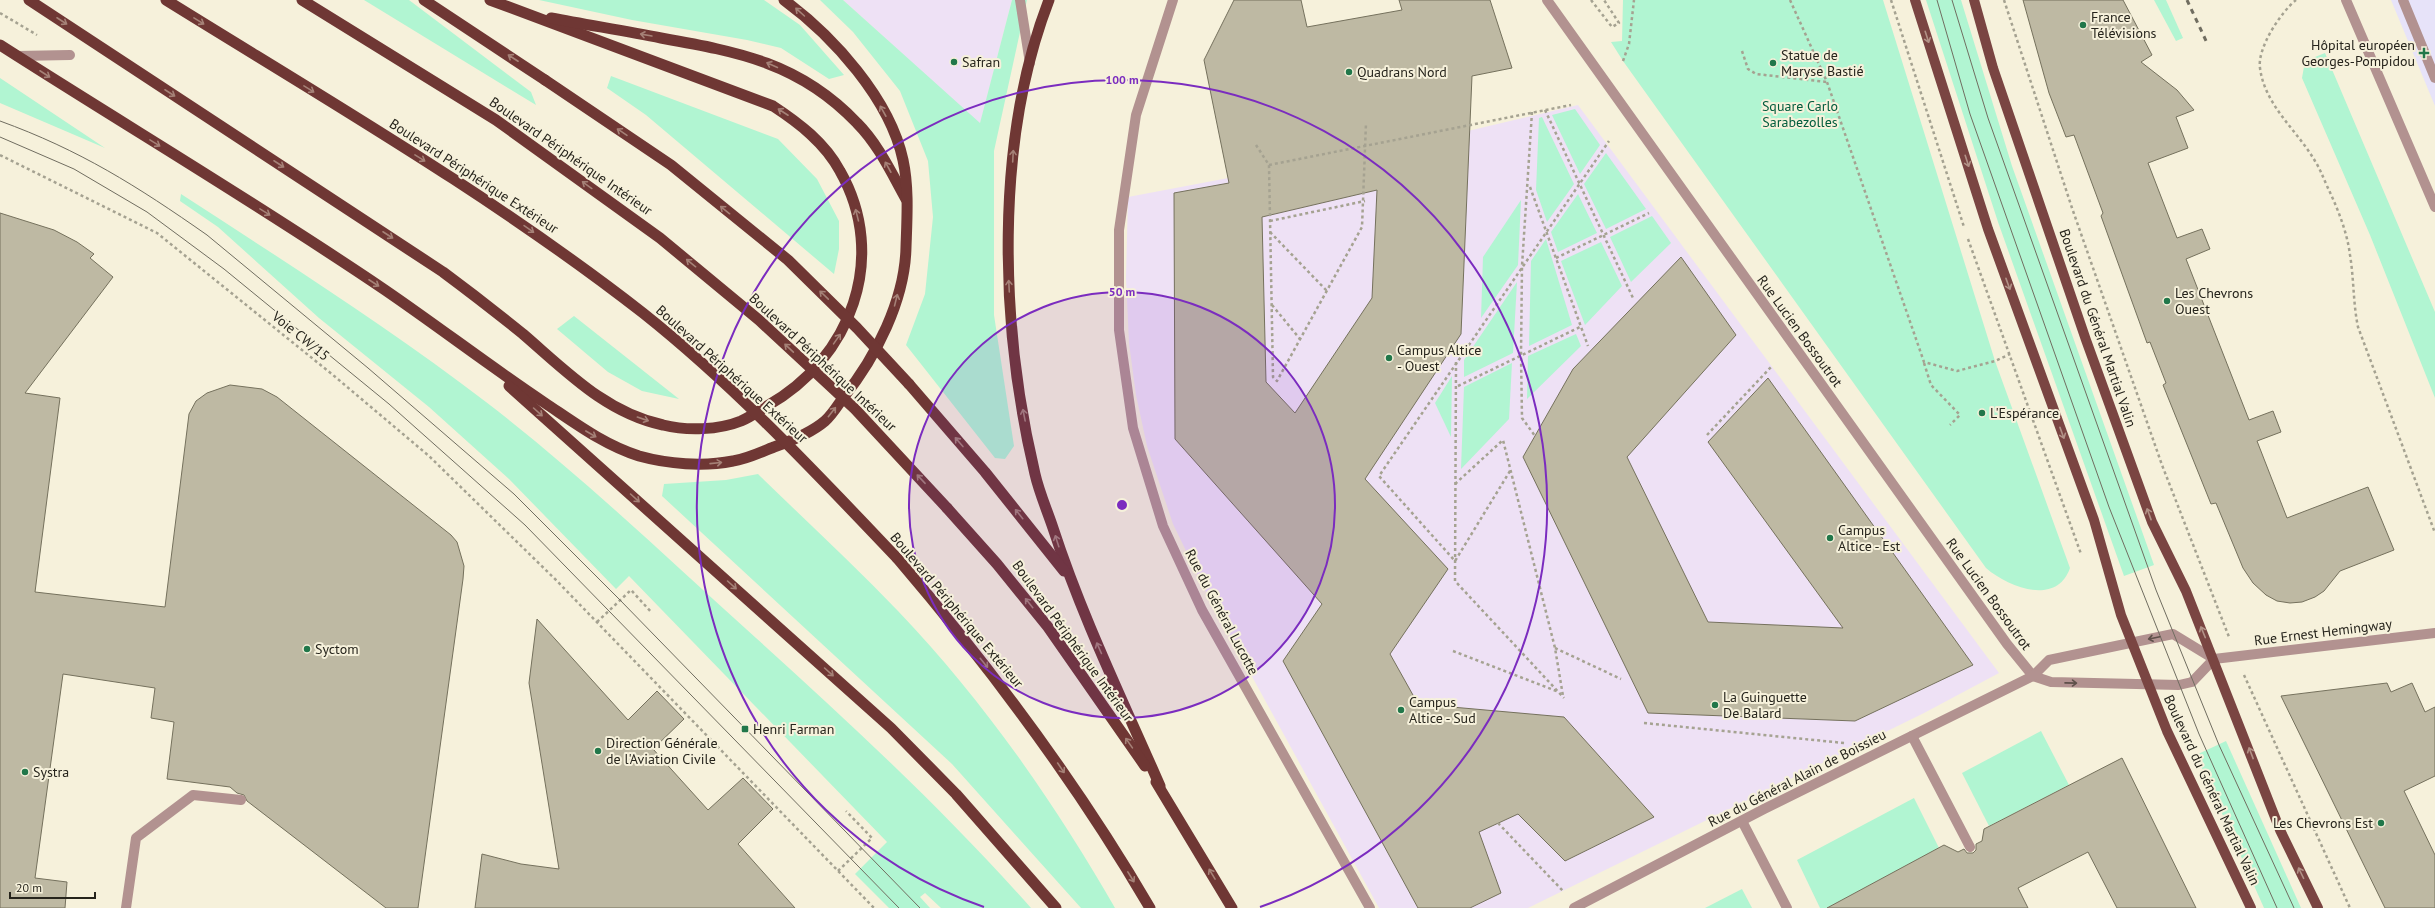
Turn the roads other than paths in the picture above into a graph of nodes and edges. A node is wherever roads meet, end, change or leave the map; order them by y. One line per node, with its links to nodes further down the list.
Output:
1 (29, 0): 15 (highway, one-way to 15)
2 (166, 0): 37 (highway, Boulevard Périphérique Extérieur, one-way to 37, bridge)
3 (302, 0): 31 (highway, Boulevard Périphérique Intérieur, one-way to 3, bridge)
4 (424, 0): 24 (highway, one-way to 4, bridge)
5 (490, 0): 15 (highway)
6 (784, 0): 21 (highway, one-way to 6)
7 (1020, 0): 19 (street)
8 (1049, 0): 19 (highway)
9 (1173, 0): 39 (street, Rue du Général Lucotte)
10 (1547, 0): 28 (street, Rue Lucien Bossoutrot)
11 (1915, 0): 26 (main road, Boulevard du Général Martial Valin, one-way to 26)
12 (1974, 0): 27 (main road, Boulevard du Général Martial Valin, one-way to 12)
13 (2346, 0): 22 (street)
14 (2403, 0): 20 (street)
15 (522, 13): 21 (highway, one-way to 15)
16 (0, 46): 18 (highway)
17 (70, 55): 18 (street)
18 (17, 56): 23 (highway, one-way to 23)
19 (1030, 65): 24 (highway, one-way to 19)
20 (2435, 78)
21 (907, 201): 23 (highway, one-way to 21)
22 (2435, 207)
23 (478, 358): 36 (highway, one-way to 36)
24 (1069, 578): 31 (highway, one-way to 24)
25 (2435, 633): 27 (street, Rue Ernest Hemingway)
26 (2132, 642): 27 (street, one-way to 26); 28 (street, Rue du Général Alain de Boissieu); 29 (main road, Boulevard du Général Martial Valin)
27 (2214, 659): 29 (street, Boulevard du Général Martial Valin); 43 (main road, Boulevard du Général Martial Valin, one-way to 27)
28 (2033, 676): 29 (street, Boulevard du Général Martial Valin, one-way to 29); 30 (street, Rue du Général Alain de Boissieu)
29 (2149, 684): 42 (main road, Boulevard du Général Martial Valin)
30 (1912, 736): 33 (street, Rue du Général Alain de Boissieu); 34 (street)
31 (1160, 786): 38 (highway, Boulevard Périphérique Intérieur, one-way to 31)
32 (241, 800): 35 (street)
33 (1742, 821): 40 (street, Rue du Général Alain de Boissieu); 41 (street)
34 (1970, 847)
35 (126, 908)
36 (1056, 908)
37 (1150, 908)
38 (1232, 908)
39 (1370, 908)
40 (1574, 908)
41 (1787, 908)
42 (2251, 908)
43 (2318, 908)

